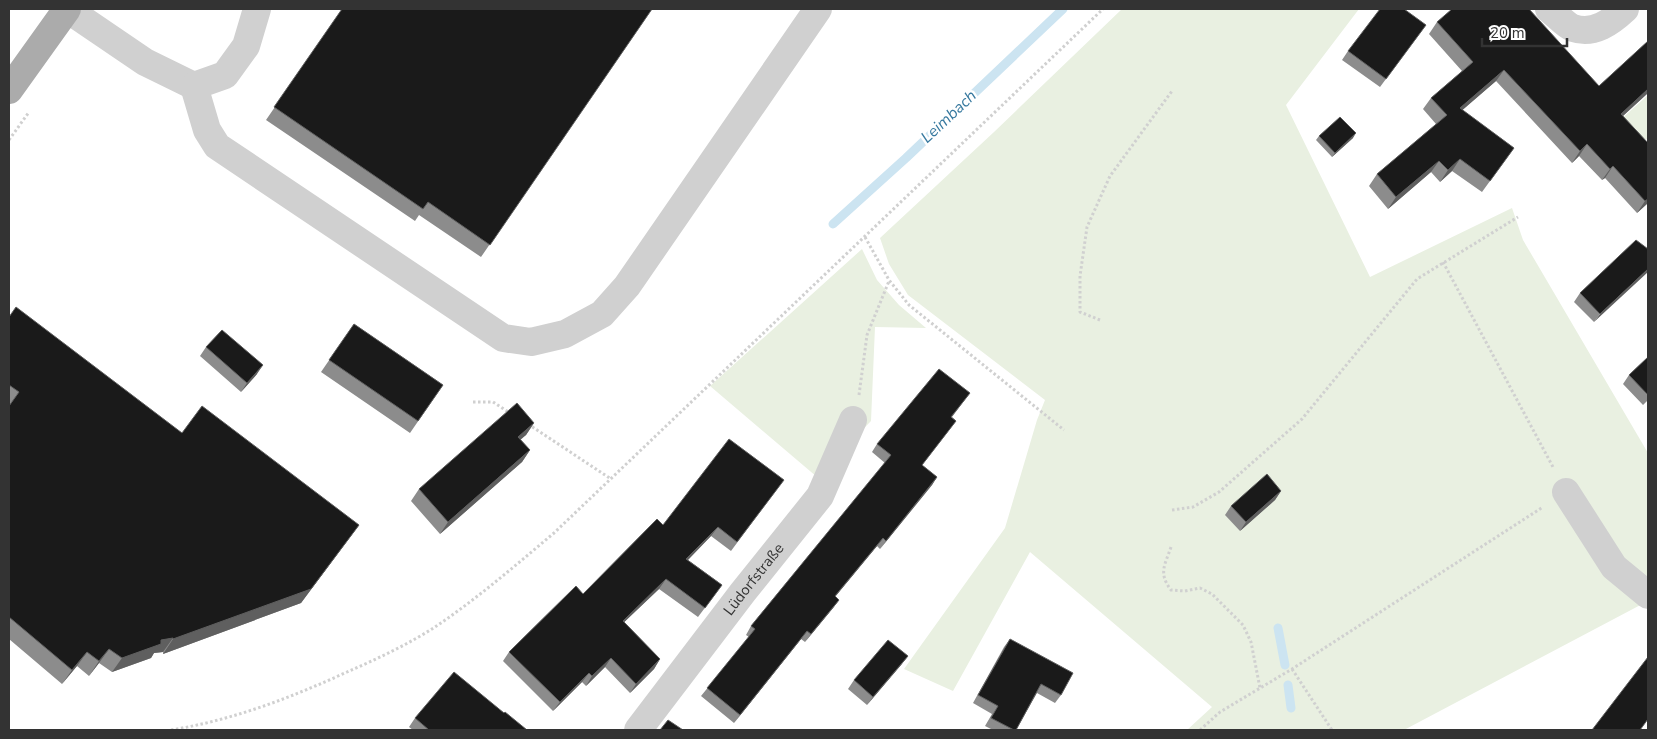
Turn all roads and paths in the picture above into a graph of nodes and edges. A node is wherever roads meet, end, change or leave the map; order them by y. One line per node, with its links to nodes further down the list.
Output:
1 (67, 9): 7 (street); 8 (main road)
2 (257, 9): 7 (street)
3 (818, 9): 7 (street)
4 (1103, 9): 11 (path)
5 (1548, 9): 6 (street)
6 (1625, 9)
7 (194, 86)
8 (9, 90)
9 (1172, 91): 14 (path)
10 (1518, 217): 12 (path)
11 (864, 237): 13 (path); 20 (path)
12 (1443, 262): 21 (path); 22 (path)
13 (889, 280): 17 (path); 19 (path)
14 (1100, 320)
15 (473, 402): 16 (path)
16 (516, 417)
17 (853, 420): 29 (street, Lüdorfstraße)
18 (524, 422): 20 (path)
19 (1064, 430)
20 (611, 479): 27 (path)
21 (1566, 492): 24 (street); 25 (path)
22 (1172, 510)
23 (1171, 547): 26 (path)
24 (1648, 595)
25 (1292, 669): 26 (path); 31 (path)
26 (1260, 688): 30 (path)
27 (188, 729): 28 (path)
28 (171, 730)
29 (638, 730)
30 (1200, 730)
31 (1332, 730)

